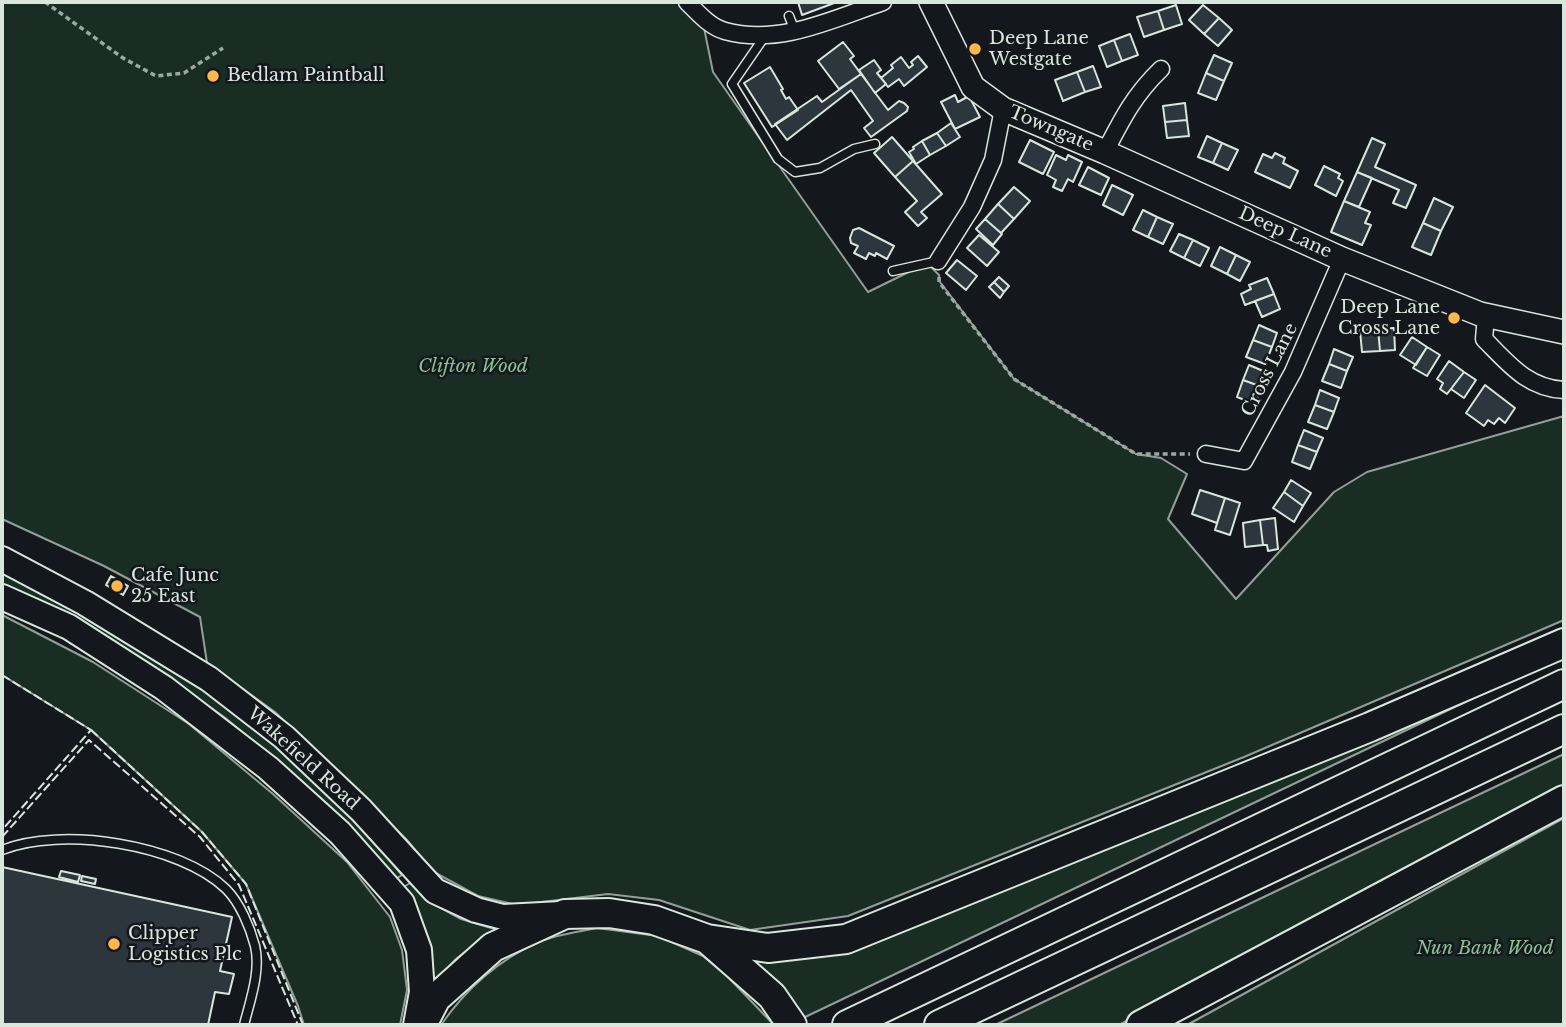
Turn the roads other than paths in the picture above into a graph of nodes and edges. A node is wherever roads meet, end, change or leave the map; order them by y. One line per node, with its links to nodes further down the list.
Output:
1 (687, 2): 4 (street)
2 (883, 2): 4 (street)
3 (931, 2): 6 (street, Towngate)
4 (765, 36): 7 (lane)
5 (1161, 69): 8 (street)
6 (1003, 109): 8 (street, Towngate); 10 (street)
7 (876, 144)
8 (1105, 152): 9 (street, Deep Lane)
9 (1342, 259): 12 (street, Deep Lane); 15 (street, Cross Lane)
10 (938, 261): 11 (lane)
11 (893, 271)
12 (1486, 316): 13 (street, Deep Lane); 14 (street)
13 (1564, 332)
14 (1564, 390)
15 (1206, 454)
16 (2, 559): 23 (main road, Wakefield Road)
17 (2, 597): 27 (main road, Wakefield Road)
18 (1564, 643): 24 (highway)
19 (1564, 684): 25 (highway)
20 (1564, 729): 29 (highway)
21 (1564, 800): 30 (highway)
22 (2, 850): 26 (lane)
23 (565, 914): 24 (highway); 27 (highway)
24 (707, 939): 28 (highway)
25 (850, 1024)
26 (244, 1025)
27 (419, 1025)
28 (792, 1025)
29 (939, 1025)
30 (1140, 1025)

